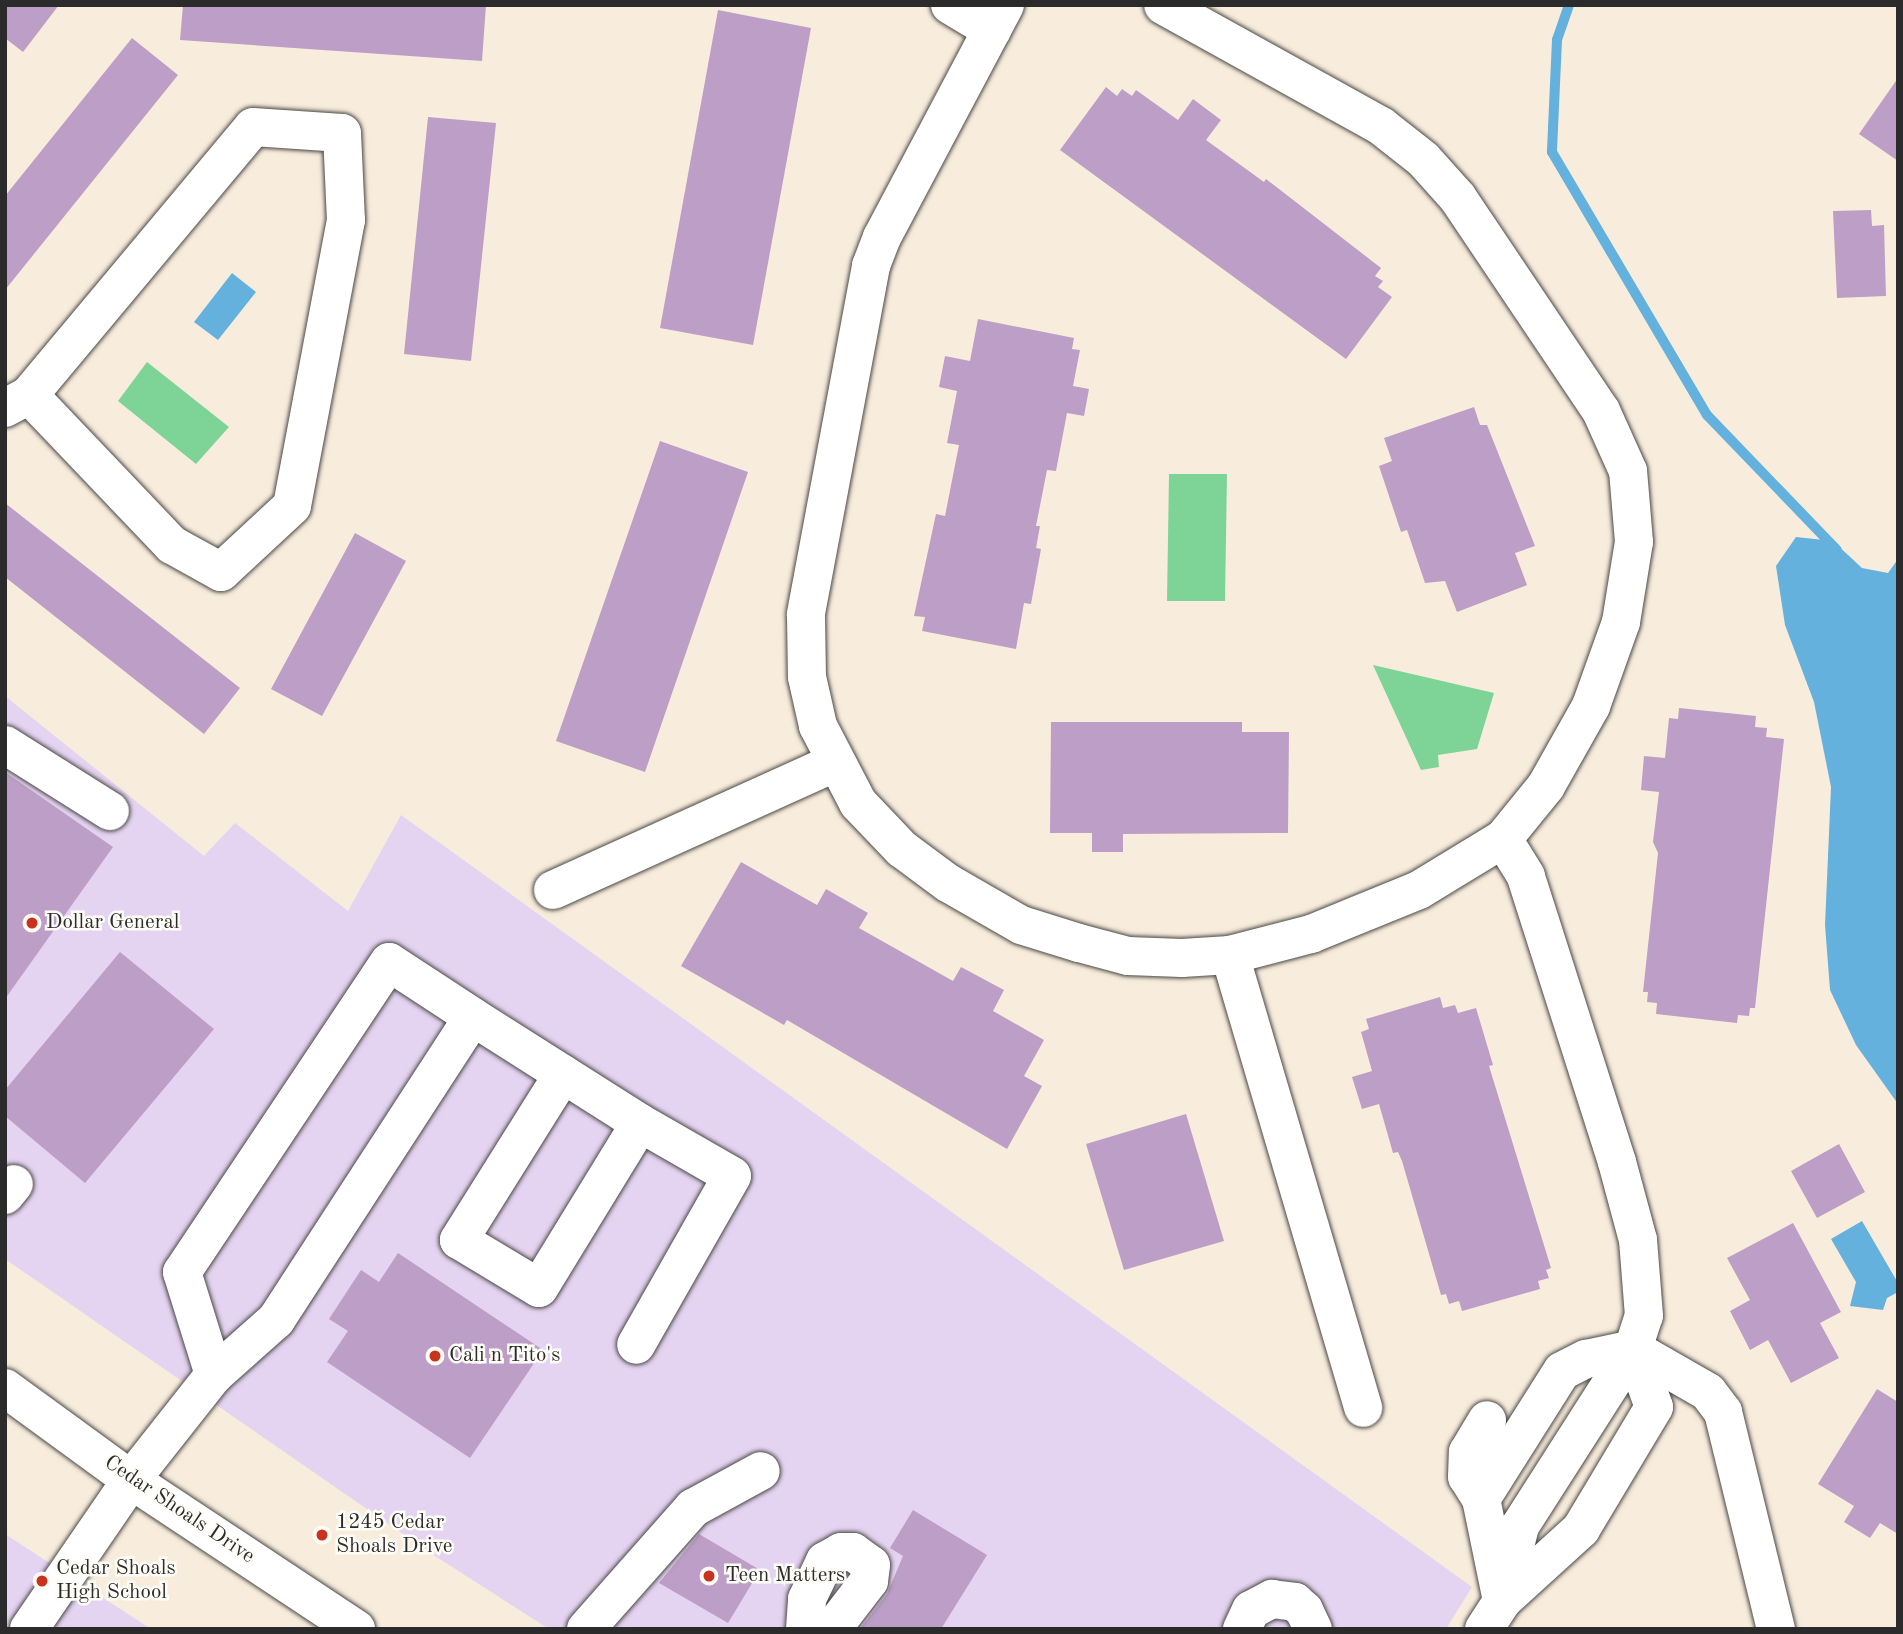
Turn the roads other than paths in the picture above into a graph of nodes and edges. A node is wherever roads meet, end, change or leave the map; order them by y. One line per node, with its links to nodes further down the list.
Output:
1 (950, 5): 3 (street)
2 (1163, 5): 8 (street)
3 (998, 18): 6 (street)
4 (17, 401): 4 (street)
5 (5, 746): 7 (street)
6 (834, 763): 9 (street); 10 (street)
7 (110, 811)
8 (1503, 839): 10 (street); 15 (street)
9 (553, 890)
10 (1230, 955): 18 (street)
11 (473, 1017): 12 (street); 16 (street); 16 (street)
12 (563, 1074): 13 (street); 13 (street)
13 (640, 1123): 14 (street)
14 (636, 1345)
15 (1633, 1349): 22 (street); 23 (street); 23 (street); 31 (street)
16 (214, 1375): 21 (street)
17 (5, 1388): 21 (street, Cedar Shoals Drive)
18 (1363, 1408)
19 (1487, 1420): 22 (street)
20 (761, 1471): 26 (street)
21 (131, 1480): 24 (street); 25 (street, Cedar Shoals Drive)
22 (1481, 1499): 23 (street)
23 (1493, 1615)
24 (29, 1629)
25 (356, 1629)
26 (586, 1629)
27 (805, 1629): 28 (street)
28 (832, 1629)
29 (1242, 1629): 30 (street)
30 (1313, 1629)
31 (1776, 1629)

